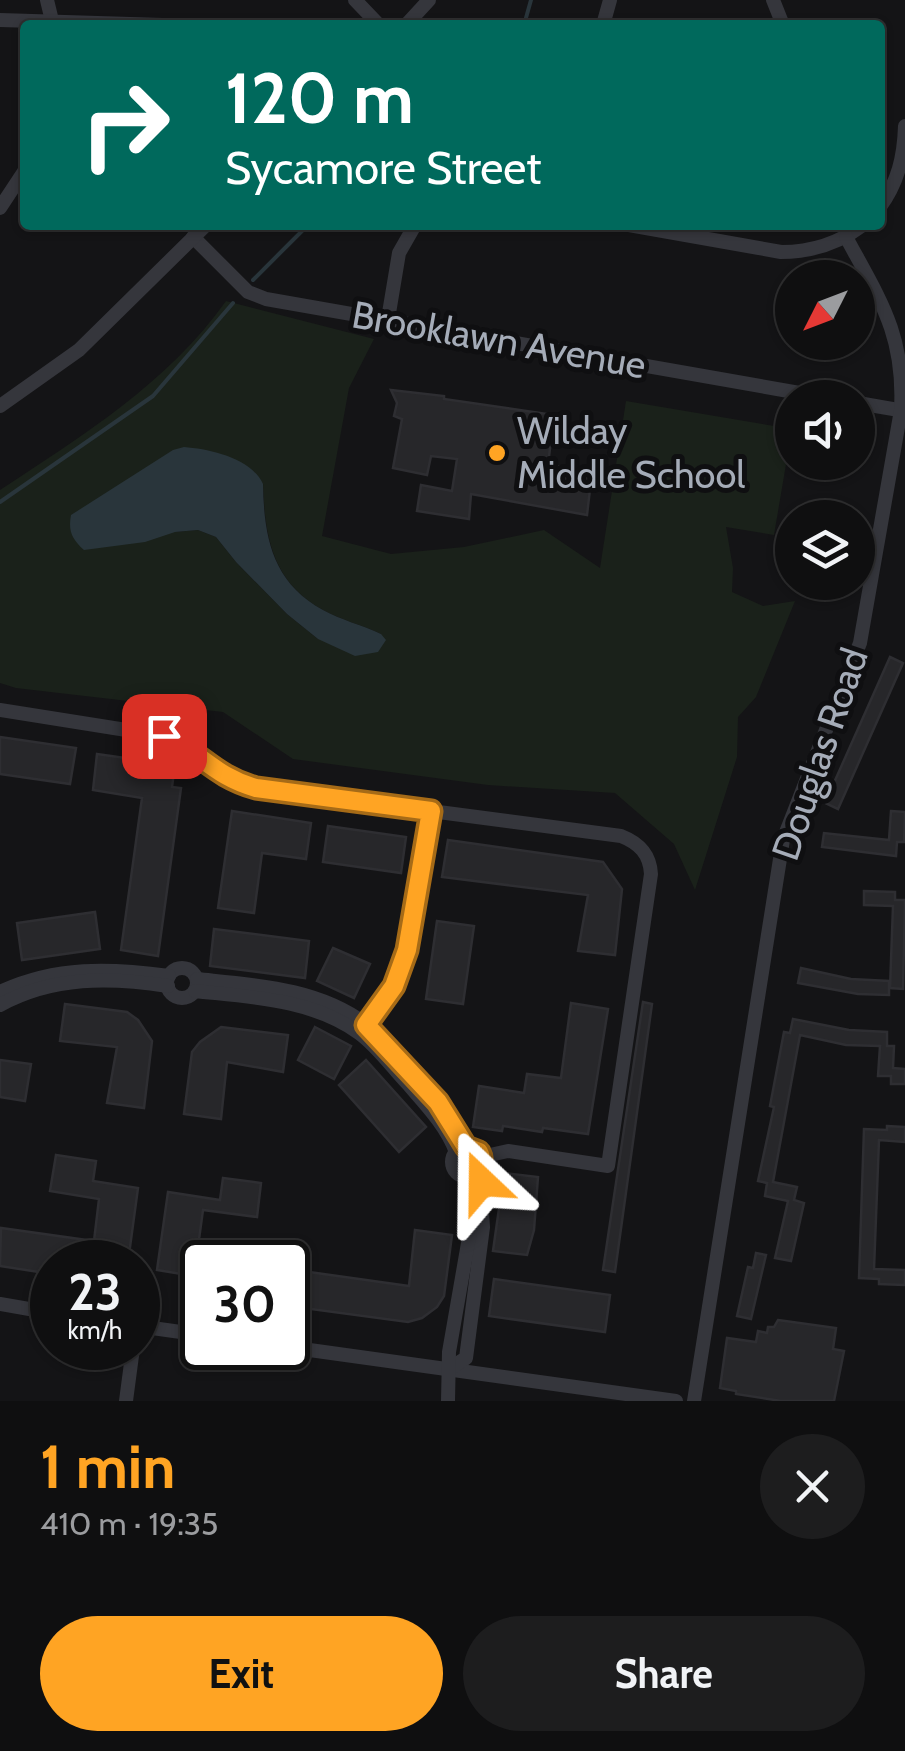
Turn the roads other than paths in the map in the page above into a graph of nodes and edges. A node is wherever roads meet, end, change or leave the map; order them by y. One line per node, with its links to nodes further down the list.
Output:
1 (355, 0): 3 (street)
2 (430, 0): 4 (street)
3 (374, 20)
4 (411, 20)
5 (905, 126): 7 (street)
6 (20, 178): 8 (street)
7 (900, 184)
8 (0, 208)
9 (201, 230): 13 (street)
10 (412, 230): 15 (street)
11 (656, 230): 14 (street)
12 (856, 230): 14 (street)
13 (194, 237): 15 (street, Brooklawn Avenue); 17 (street)
14 (846, 237): 19 (street, Douglas Road)
15 (388, 320): 16 (street, Brooklawn Avenue)
16 (775, 389)
17 (0, 406)
18 (875, 406): 19 (street)
19 (903, 411): 39 (street, Douglas Road)
20 (0, 710): 21 (street)
21 (431, 811): 26 (street); 28 (street)
22 (168, 981): 23 (street); 23 (street); 24 (street); 25 (street)
23 (196, 985): 26 (street)
24 (0, 992)
25 (0, 1004)
26 (363, 1029): 27 (street)
27 (461, 1149): 28 (street); 29 (street)
28 (481, 1156): 29 (street)
29 (473, 1175): 33 (street)
30 (0, 1304): 31 (street)
31 (30, 1309)
32 (310, 1350): 33 (street)
33 (449, 1369): 35 (street); 37 (street)
34 (131, 1370): 36 (street)
35 (585, 1395): 38 (street)
36 (126, 1401)
37 (448, 1401)
38 (676, 1401)
39 (694, 1401)

